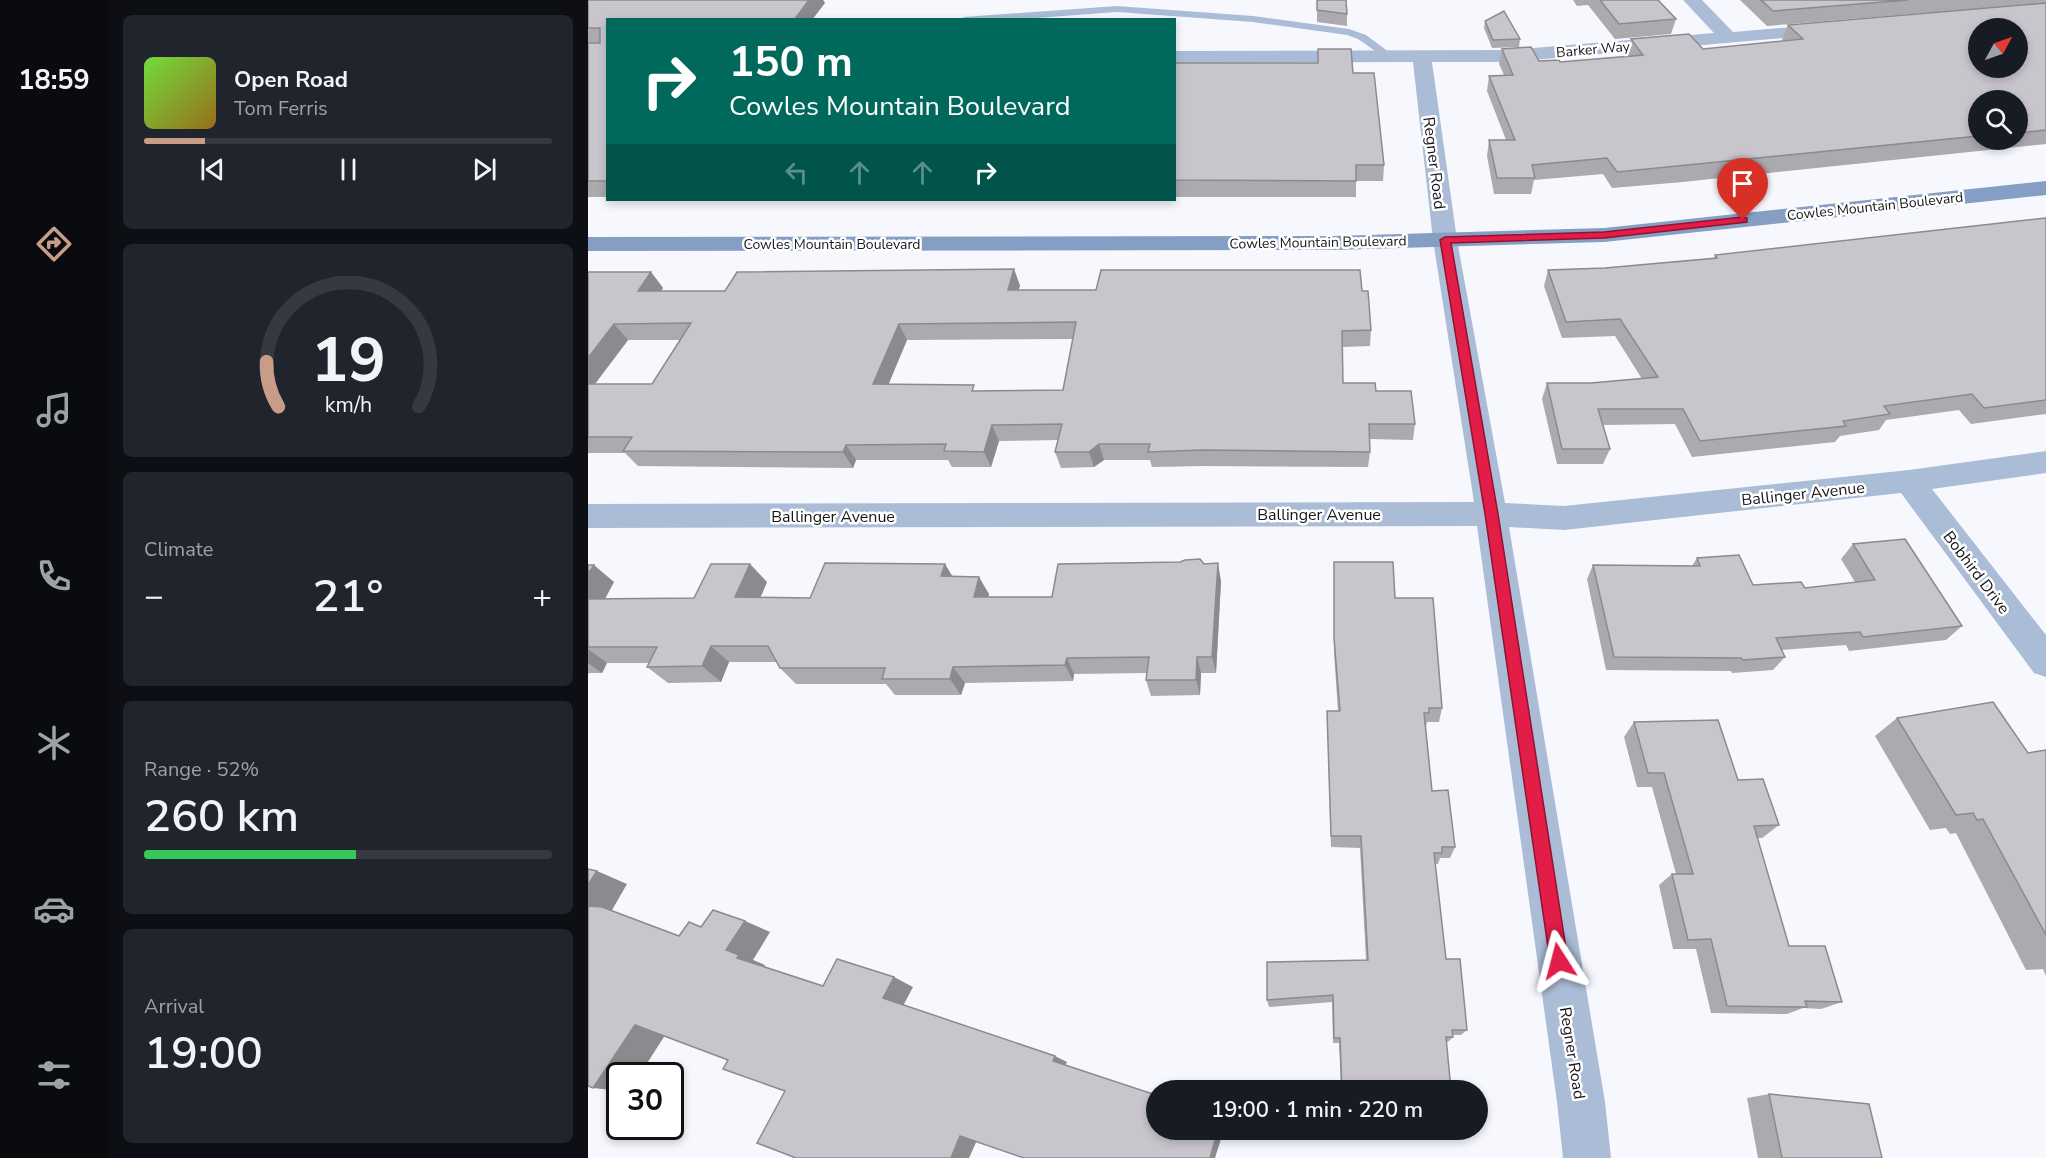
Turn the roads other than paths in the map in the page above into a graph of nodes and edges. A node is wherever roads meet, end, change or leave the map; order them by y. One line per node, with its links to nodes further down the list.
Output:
1 (1692, 0): 4 (street)
2 (992, 18): 6 (lane)
3 (1846, 27): 4 (street, Barker Way)
4 (1728, 37): 6 (street, Barker Way)
5 (1176, 57): 6 (street, Barker Way)
6 (1407, 58): 8 (street, Regner Road)
7 (2046, 188): 8 (street, Cowles Mountain Boulevard)
8 (1445, 240): 9 (street, Cowles Mountain Boulevard); 12 (street, Regner Road)
9 (588, 244)
10 (2046, 462): 11 (street, Ballinger Avenue)
11 (1909, 481): 12 (street, Ballinger Avenue); 14 (street, Bobhird Drive)
12 (1491, 514): 13 (street, Ballinger Avenue); 15 (street, Regner Road)
13 (588, 516)
14 (2046, 662)
15 (1587, 1158)

